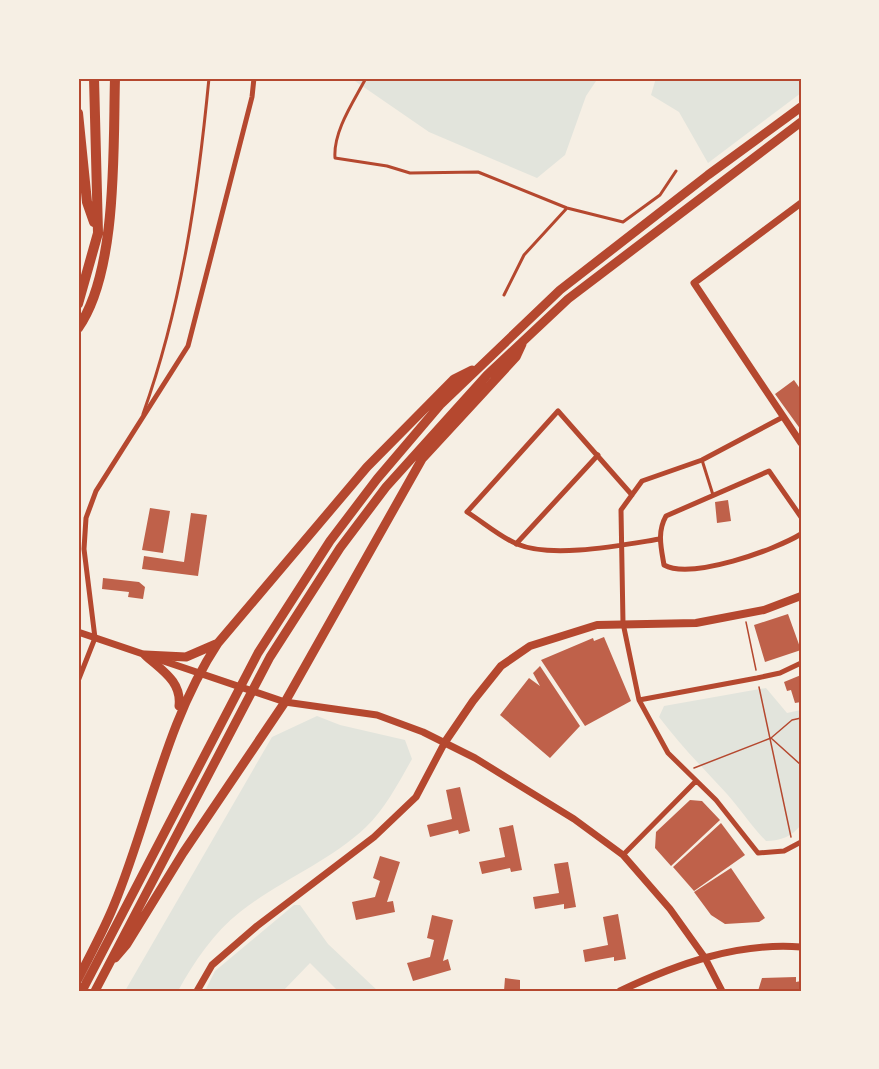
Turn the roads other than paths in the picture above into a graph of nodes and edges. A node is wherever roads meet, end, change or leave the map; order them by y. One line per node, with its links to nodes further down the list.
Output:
1 (94, 78): 12 (highway)
2 (115, 78): 15 (highway)
3 (210, 78): 19 (lane)
4 (254, 78): 19 (street)
5 (366, 78): 11 (lane)
6 (801, 106): 17 (highway)
7 (78, 113): 12 (highway)
8 (801, 122): 16 (highway)
9 (676, 171): 11 (lane)
10 (801, 203): 18 (street)
11 (567, 208): 13 (lane)
12 (98, 233): 14 (highway)
13 (504, 295)
14 (78, 304)
15 (78, 328)
16 (524, 339): 40 (highway); 48 (highway)
17 (479, 366): 34 (highway); 50 (highway)
18 (783, 417): 20 (street); 22 (street)
19 (141, 418): 33 (street)
20 (801, 443)
21 (598, 455): 23 (street); 28 (street); 28 (street)
22 (702, 460): 23 (street); 24 (lane)
23 (633, 495): 29 (street)
24 (713, 495): 25 (street); 27 (street)
25 (801, 517)
26 (801, 534): 27 (street)
27 (660, 539): 29 (street)
28 (516, 544): 29 (street)
29 (621, 546): 31 (street)
30 (801, 596): 31 (main road)
31 (623, 623): 39 (street); 42 (main road)
32 (78, 632): 33 (street)
33 (95, 638): 35 (street); 38 (street)
34 (218, 643): 35 (highway); 37 (highway)
35 (145, 655): 37 (street); 41 (highway)
36 (801, 663): 39 (street)
37 (198, 673): 40 (street); 41 (highway)
38 (78, 681)
39 (639, 700): 43 (street)
40 (285, 702): 42 (street); 48 (highway)
41 (178, 715): 49 (highway)
42 (445, 742): 45 (street); 52 (street)
43 (695, 782): 44 (street); 45 (street)
44 (801, 842)
45 (622, 855): 47 (street)
46 (801, 947): 47 (street)
47 (705, 958): 53 (street); 54 (street)
48 (107, 967): 51 (highway)
49 (78, 979)
50 (82, 991)
51 (95, 991)
52 (197, 991)
53 (620, 991)
54 (722, 991)

